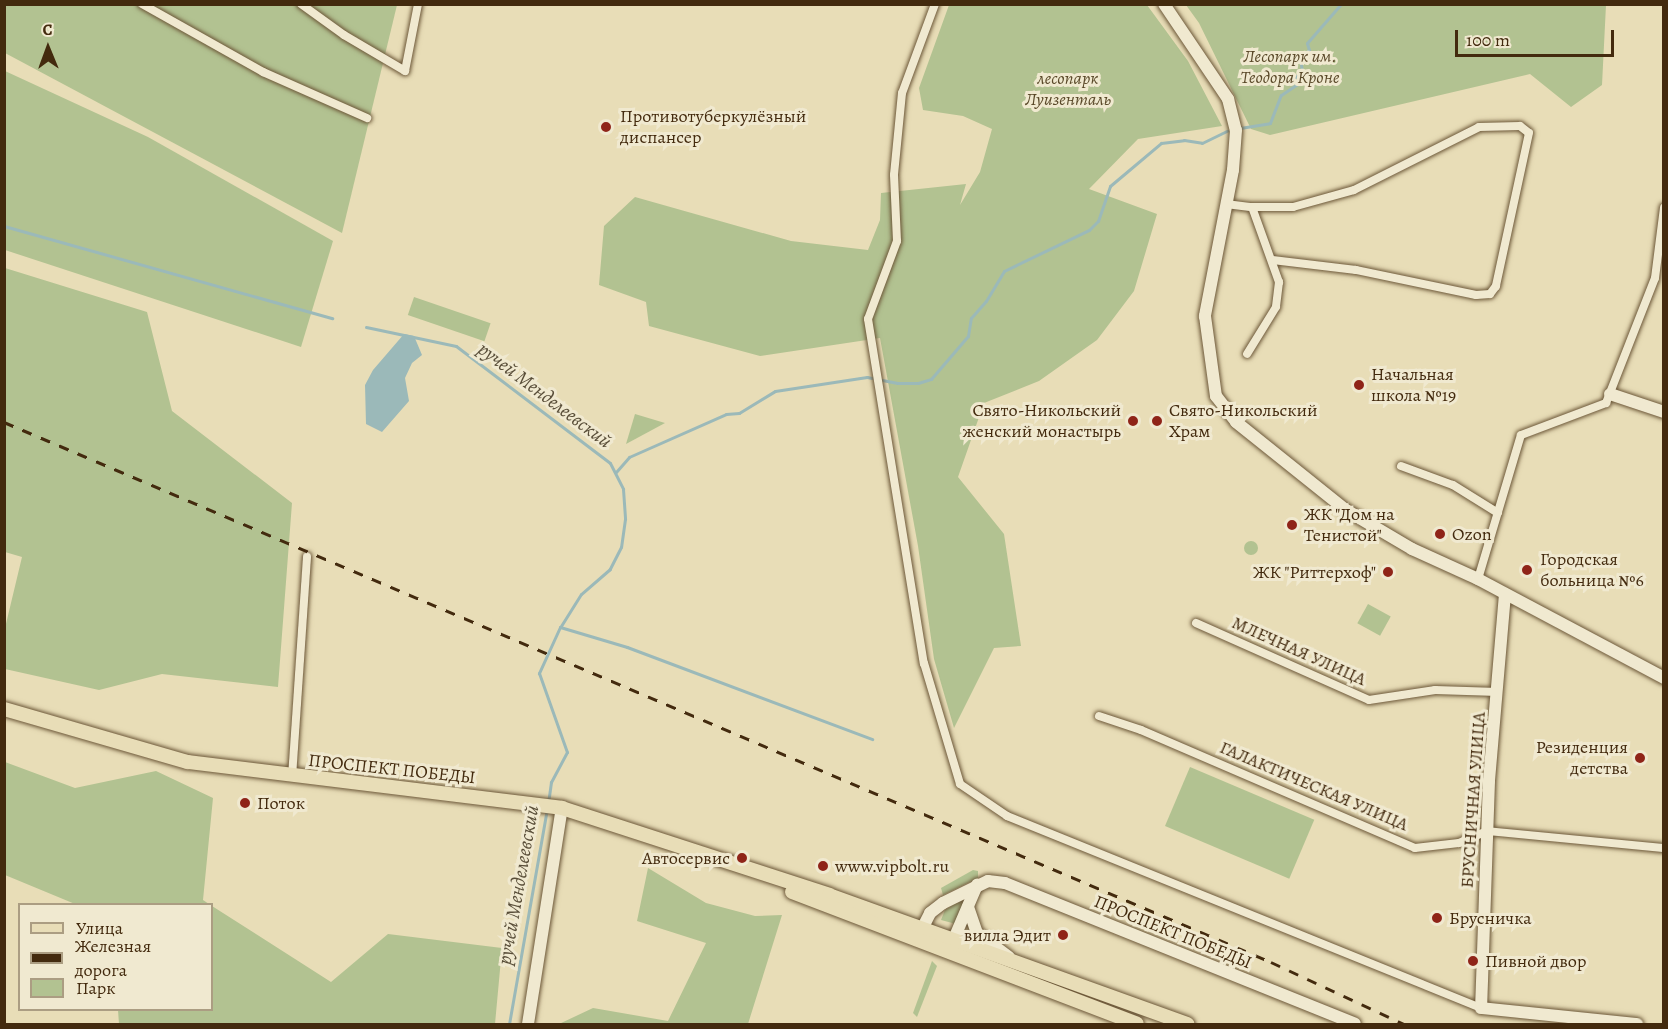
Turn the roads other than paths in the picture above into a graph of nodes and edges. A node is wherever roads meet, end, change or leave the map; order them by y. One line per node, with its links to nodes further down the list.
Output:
1 (142, 4): 6 (street)
2 (302, 4): 3 (street)
3 (418, 4)
4 (935, 4): 34 (street)
5 (1164, 4): 7 (street)
6 (367, 118)
7 (1226, 204): 8 (street); 17 (street)
8 (1252, 207): 10 (street); 10 (street)
9 (1664, 208): 12 (street)
10 (1273, 260): 11 (street)
11 (1247, 354)
12 (1610, 394): 13 (street); 15 (street)
13 (1664, 412)
14 (1401, 466): 15 (street)
15 (1498, 513): 17 (street)
16 (307, 557): 24 (street)
17 (1478, 579): 18 (street)
18 (1505, 594): 20 (street); 21 (street, БРУСНИЧНАЯ УЛИЦА)
19 (1196, 623): 21 (street, МЛЕЧНАЯ УЛИЦА)
20 (1664, 678)
21 (1498, 692): 26 (street, БРУСНИЧНАЯ УЛИЦА)
22 (4, 710): 24 (main road, ПРОСПЕКТ ПОБЕДЫ)
23 (1099, 716): 26 (street, ГАЛАКТИЧЕСКАЯ УЛИЦА)
24 (292, 777): 25 (main road, ПРОСПЕКТ ПОБЕДЫ)
25 (562, 808): 28 (main road, ПРОСПЕКТ ПОБЕДЫ); 36 (street)
26 (1487, 831): 27 (street, ГАЛАКТИЧЕСКАЯ УЛИЦА); 34 (street, БРУСНИЧНАЯ УЛИЦА)
27 (1664, 848)
28 (771, 879): 31 (main road, ПРОСПЕКТ ПОБЕДЫ); 32 (main road, ПРОСПЕКТ ПОБЕДЫ)
29 (977, 885): 30 (street); 31 (street, ПРОСПЕКТ ПОБЕДЫ); 39 (street, ПРОСПЕКТ ПОБЕДЫ)
30 (968, 907): 32 (street); 33 (street)
31 (922, 929): 32 (main road, ПРОСПЕКТ ПОБЕДЫ)
32 (950, 947): 33 (main road, ПРОСПЕКТ ПОБЕДЫ); 37 (main road, ПРОСПЕКТ ПОБЕДЫ)
33 (1015, 963): 38 (main road, ПРОСПЕКТ ПОБЕДЫ)
34 (1481, 1008): 35 (street)
35 (1531, 1014): 40 (street); 41 (street)
36 (528, 1024)
37 (1137, 1024)
38 (1187, 1024)
39 (1355, 1024)
40 (1544, 1024)
41 (1637, 1024)

